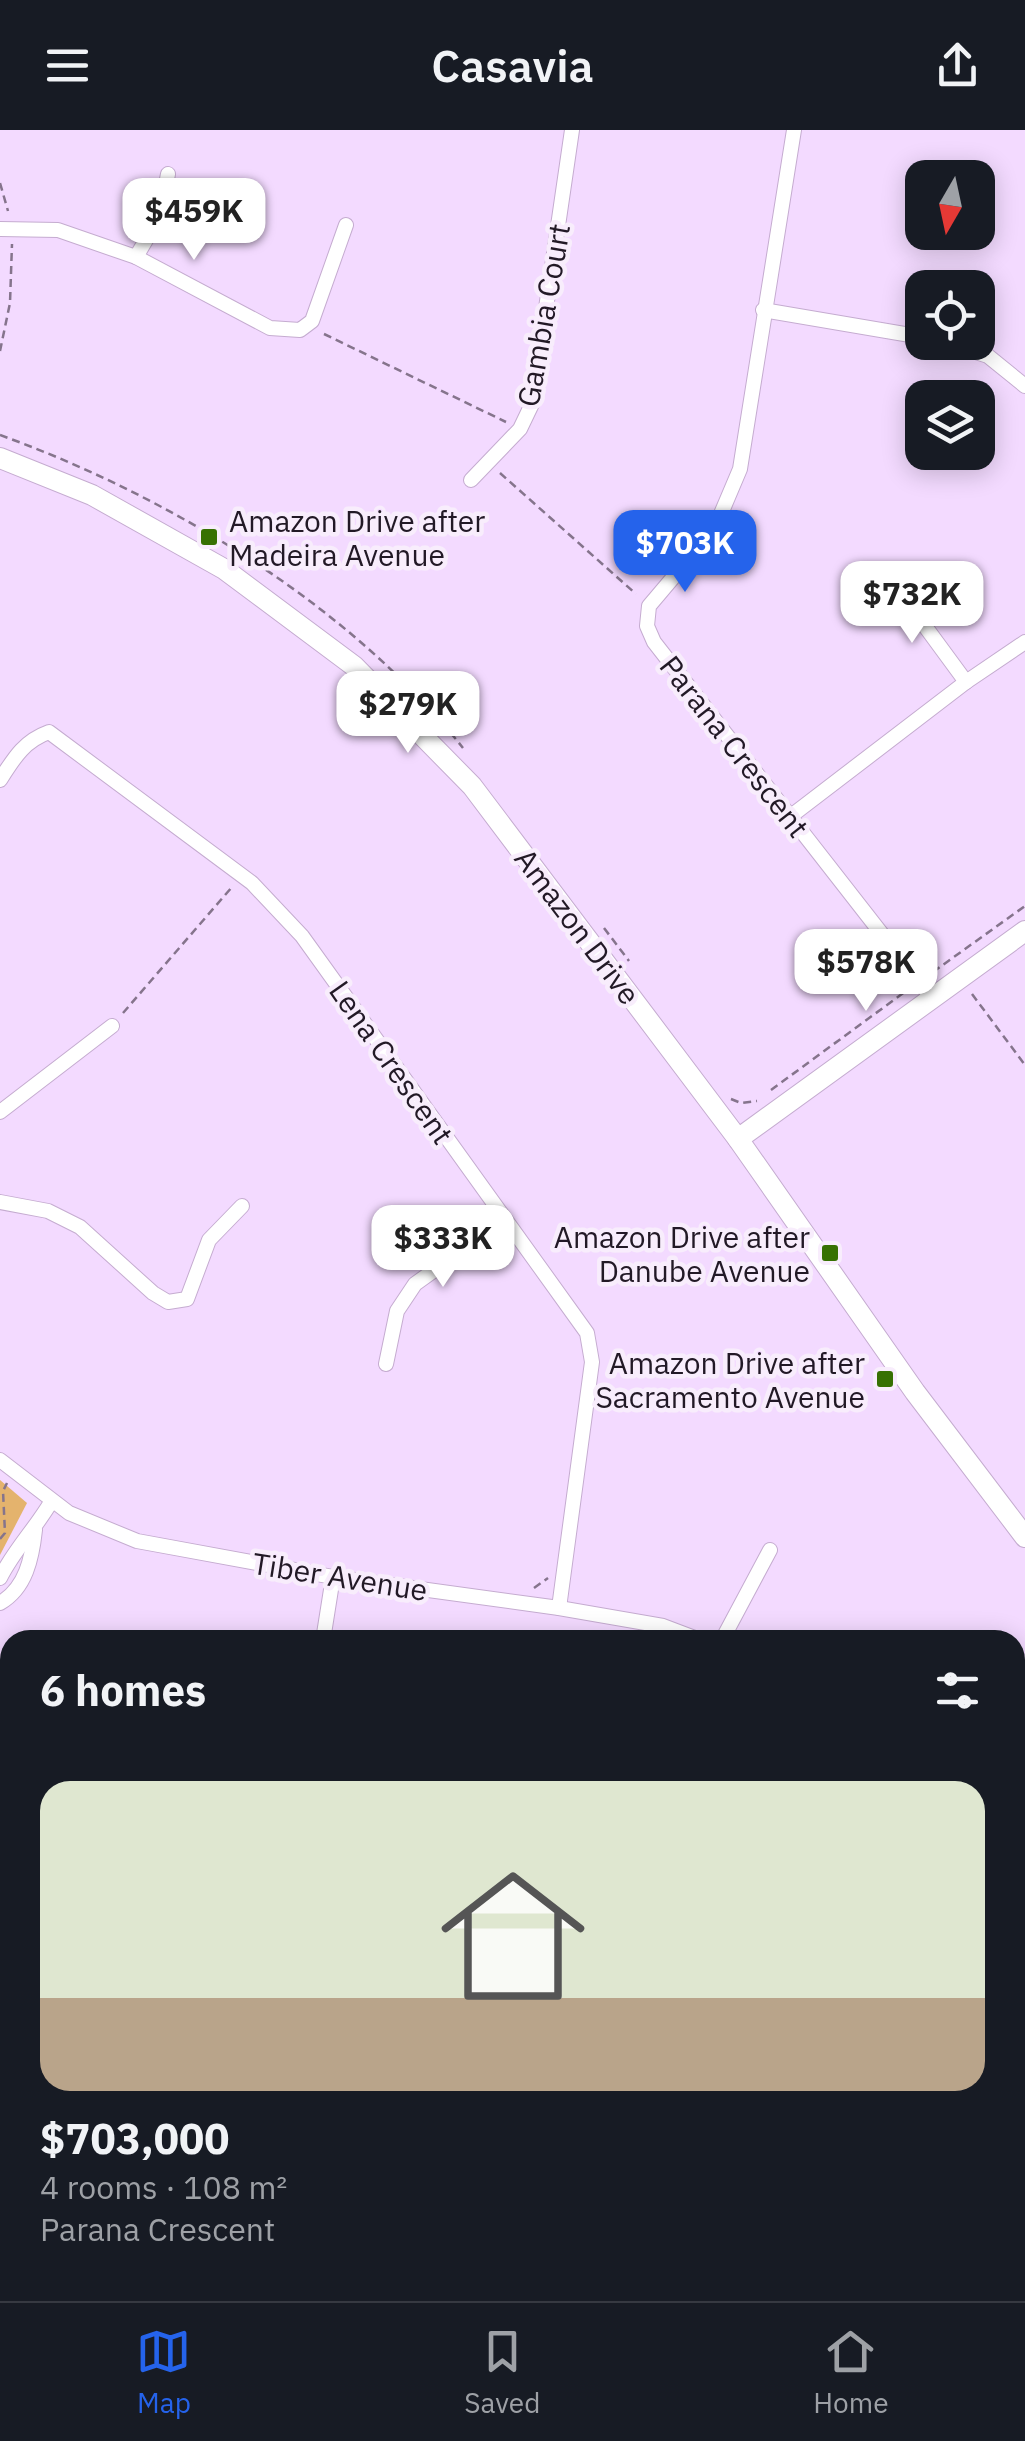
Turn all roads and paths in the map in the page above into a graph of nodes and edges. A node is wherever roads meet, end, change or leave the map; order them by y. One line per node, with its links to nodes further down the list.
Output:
1 (572, 130): 14 (street, Gambia Court)
2 (794, 130): 8 (street)
3 (168, 174): 7 (street)
4 (0, 184): 6 (path)
5 (346, 225): 9 (street)
6 (6, 229): 7 (street); 11 (path)
7 (136, 257): 9 (street)
8 (763, 310): 10 (street); 20 (street)
9 (306, 325): 14 (path)
10 (905, 334)
11 (0, 351)
12 (993, 360): 13 (street)
13 (1025, 386)
14 (520, 430): 17 (street, Gambia Court)
15 (0, 435): 23 (path)
16 (0, 458): 37 (street, Amazon Drive)
17 (488, 462): 18 (street, Gambia Court); 20 (path)
18 (471, 480)
19 (901, 585): 22 (street)
20 (649, 606): 25 (street, Parana Crescent)
21 (1025, 642): 22 (street)
22 (966, 682): 25 (street)
23 (464, 750)
24 (0, 780): 26 (street, Lena Crescent)
25 (791, 816): 32 (street, Parana Crescent)
26 (242, 876): 33 (path); 40 (street, Lena Crescent)
27 (1025, 906): 32 (path)
28 (598, 920): 30 (path)
29 (1025, 930): 31 (street)
30 (633, 966)
31 (960, 977): 32 (street); 34 (path)
32 (925, 989): 35 (path); 37 (street)
33 (112, 1026): 36 (street)
34 (1025, 1065)
35 (722, 1094)
36 (0, 1112)
37 (738, 1139): 45 (street, Amazon Drive)
38 (0, 1202): 39 (street)
39 (242, 1206)
40 (504, 1220): 41 (street); 50 (street, Lena Crescent)
41 (386, 1364)
42 (6, 1465): 43 (street, Tiber Avenue); 46 (path)
43 (51, 1502): 44 (street); 48 (street, Tiber Avenue)
44 (35, 1529): 49 (street); 52 (street)
45 (1025, 1537)
46 (0, 1539)
47 (770, 1550): 56 (street)
48 (333, 1577): 53 (street, Tiber Avenue); 54 (street)
49 (0, 1578)
50 (563, 1578): 51 (path); 53 (street, Lena Crescent)
51 (521, 1592)
52 (0, 1604)
53 (559, 1608): 55 (street, Tiber Avenue)
54 (325, 1630)
55 (674, 1630)
56 (727, 1630)

